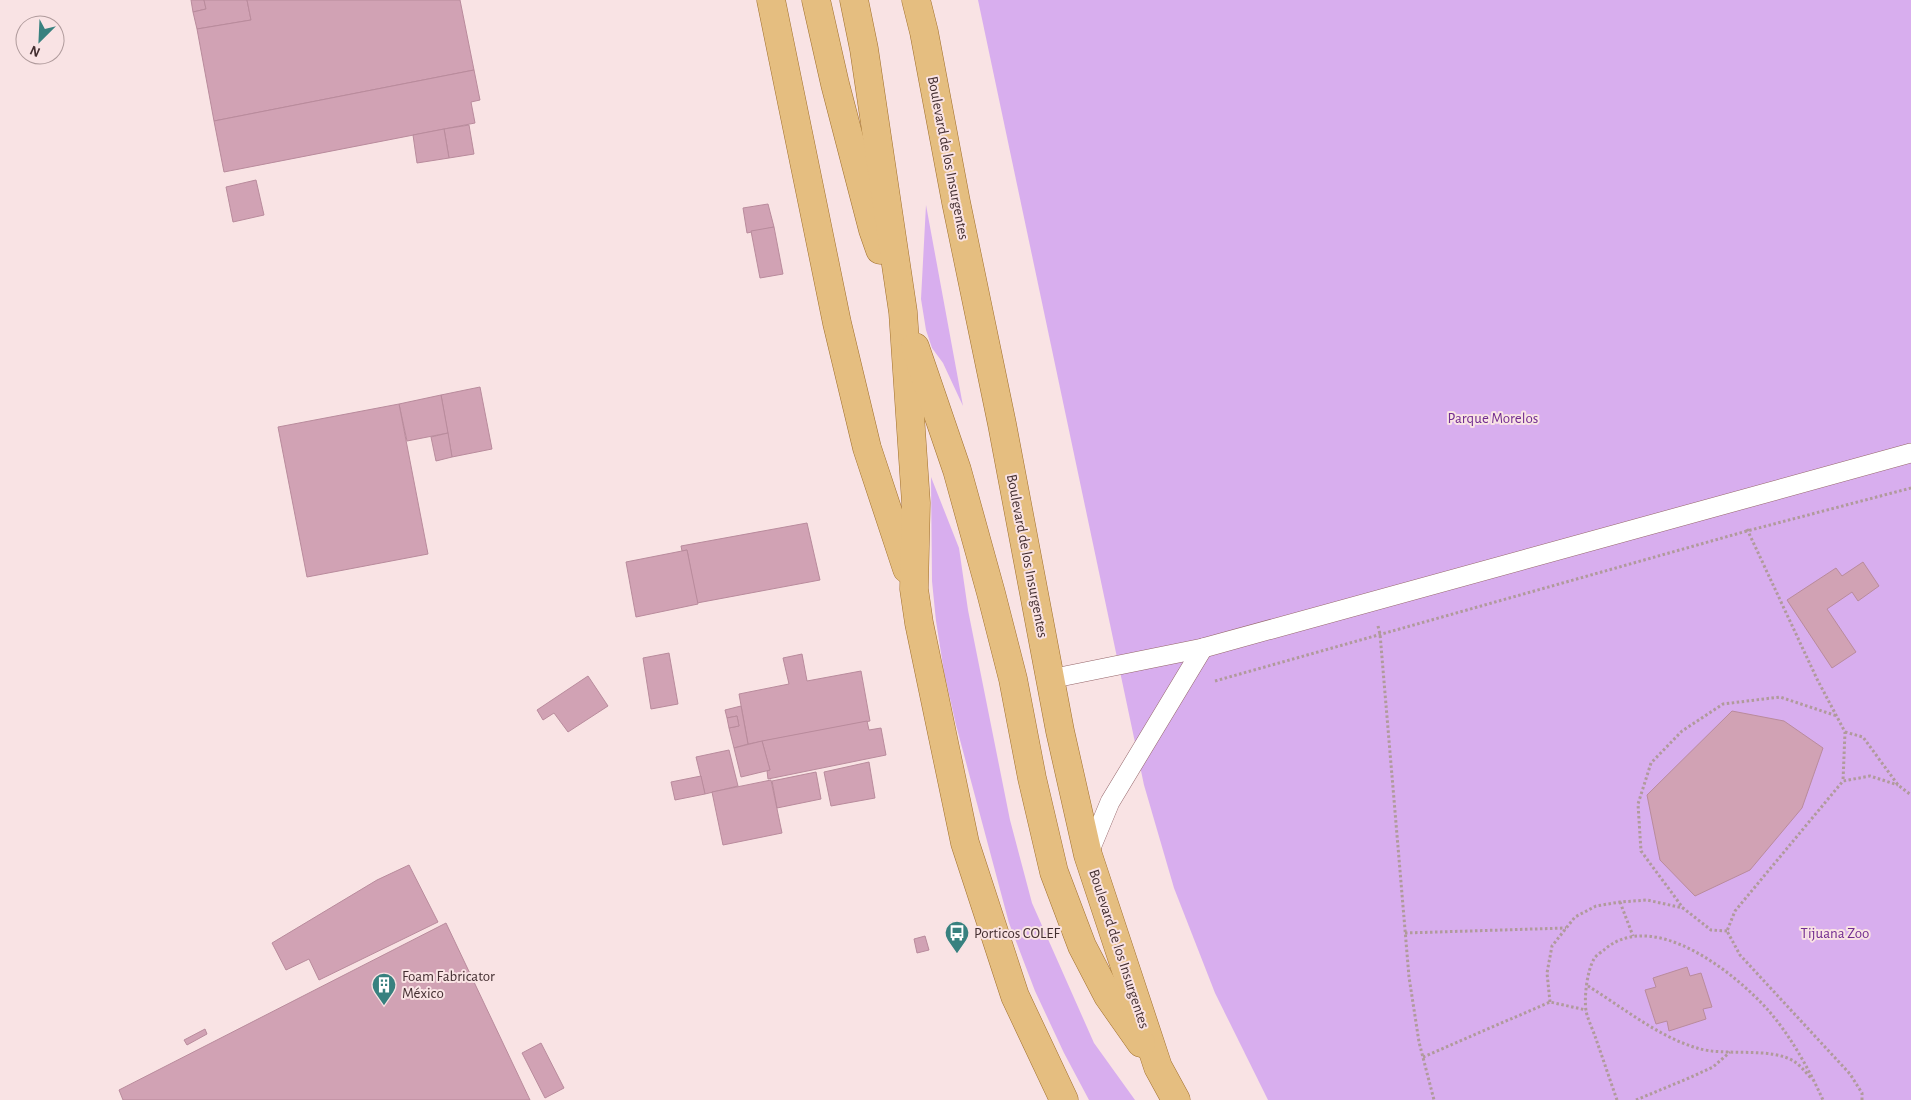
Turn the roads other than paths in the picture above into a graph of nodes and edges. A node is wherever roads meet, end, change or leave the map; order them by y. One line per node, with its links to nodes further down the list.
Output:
1 (771, 0): 11 (main road)
2 (816, 0): 7 (main road)
3 (854, 0): 7 (main road)
4 (916, 0): 6 (main road, Boulevard de los Insurgentes)
5 (921, 0): 6 (main road)
6 (924, 32): 13 (main road, Boulevard de los Insurgentes)
7 (903, 312): 9 (main road); 10 (main road)
8 (1911, 453): 12 (lane)
9 (957, 470): 10 (main road); 15 (main road)
10 (916, 503): 11 (main road)
11 (914, 589): 16 (main road)
12 (1203, 648): 13 (lane); 14 (lane)
13 (1050, 680): 14 (main road, Boulevard de los Insurgentes)
14 (1088, 855): 15 (main road, Boulevard de los Insurgentes)
15 (1158, 1067): 17 (main road, Boulevard de los Insurgentes)
16 (1064, 1100)
17 (1176, 1100)

